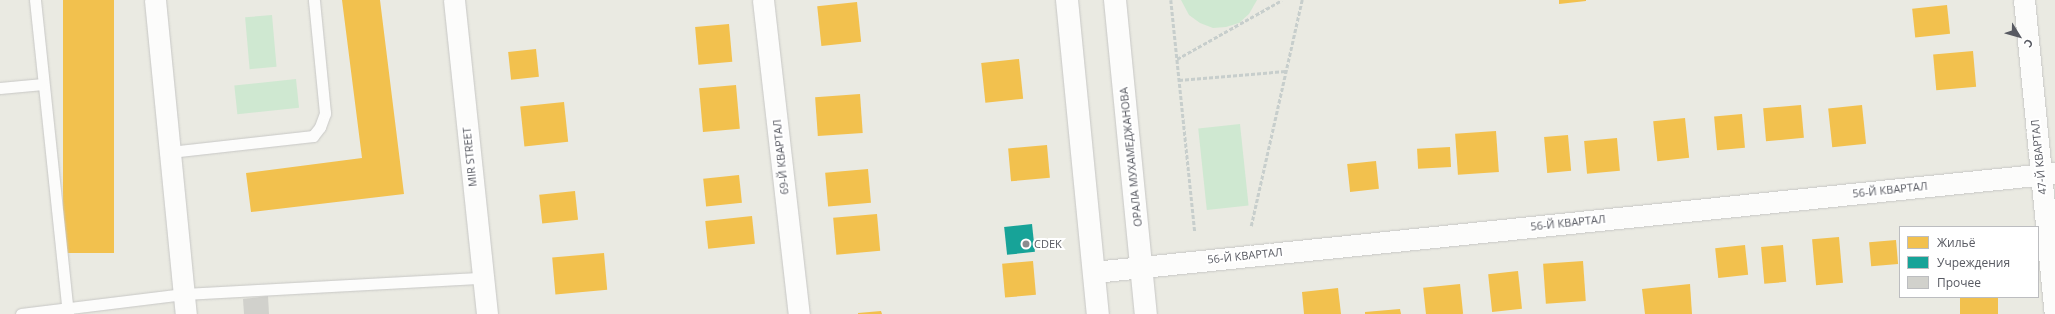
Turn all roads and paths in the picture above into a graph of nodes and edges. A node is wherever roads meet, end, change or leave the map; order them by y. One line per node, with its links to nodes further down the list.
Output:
1 (34, 0): 15 (lane)
2 (155, 0): 17 (street)
3 (314, 0): 17 (lane)
4 (454, 0): 23 (street, MIR STREET)
5 (764, 0): 28 (street, 69-Й КВАРТАЛ)
6 (1067, 0): 22 (street)
7 (1115, 0): 21 (street, ОРАЛА МУХАМЕДЖАНОВА)
8 (1171, 0): 12 (path)
9 (1282, 0): 12 (path)
10 (1302, 0): 13 (path)
11 (2024, 0): 18 (street, 47-Й КВАРТАЛ)
12 (1177, 59): 14 (path)
13 (1286, 71): 14 (path); 19 (path)
14 (1179, 80): 20 (path)
15 (43, 84): 16 (lane); 25 (lane)
16 (0, 88)
17 (170, 152): 24 (street)
18 (2048, 174): 21 (street, 56-Й КВАРТАЛ); 31 (street, 47-Й КВАРТАЛ)
19 (1251, 226)
20 (1195, 232)
21 (1142, 267): 22 (street, 56-Й КВАРТАЛ); 30 (street, ОРАЛА МУХАМЕДЖАНОВА)
22 (1094, 272): 29 (street)
23 (483, 278): 24 (lane); 27 (street, MIR STREET)
24 (185, 304): 25 (lane)
25 (68, 311): 26 (lane)
26 (21, 314)
27 (486, 314)
28 (799, 314)
29 (1098, 314)
30 (1146, 314)
31 (2055, 314)

